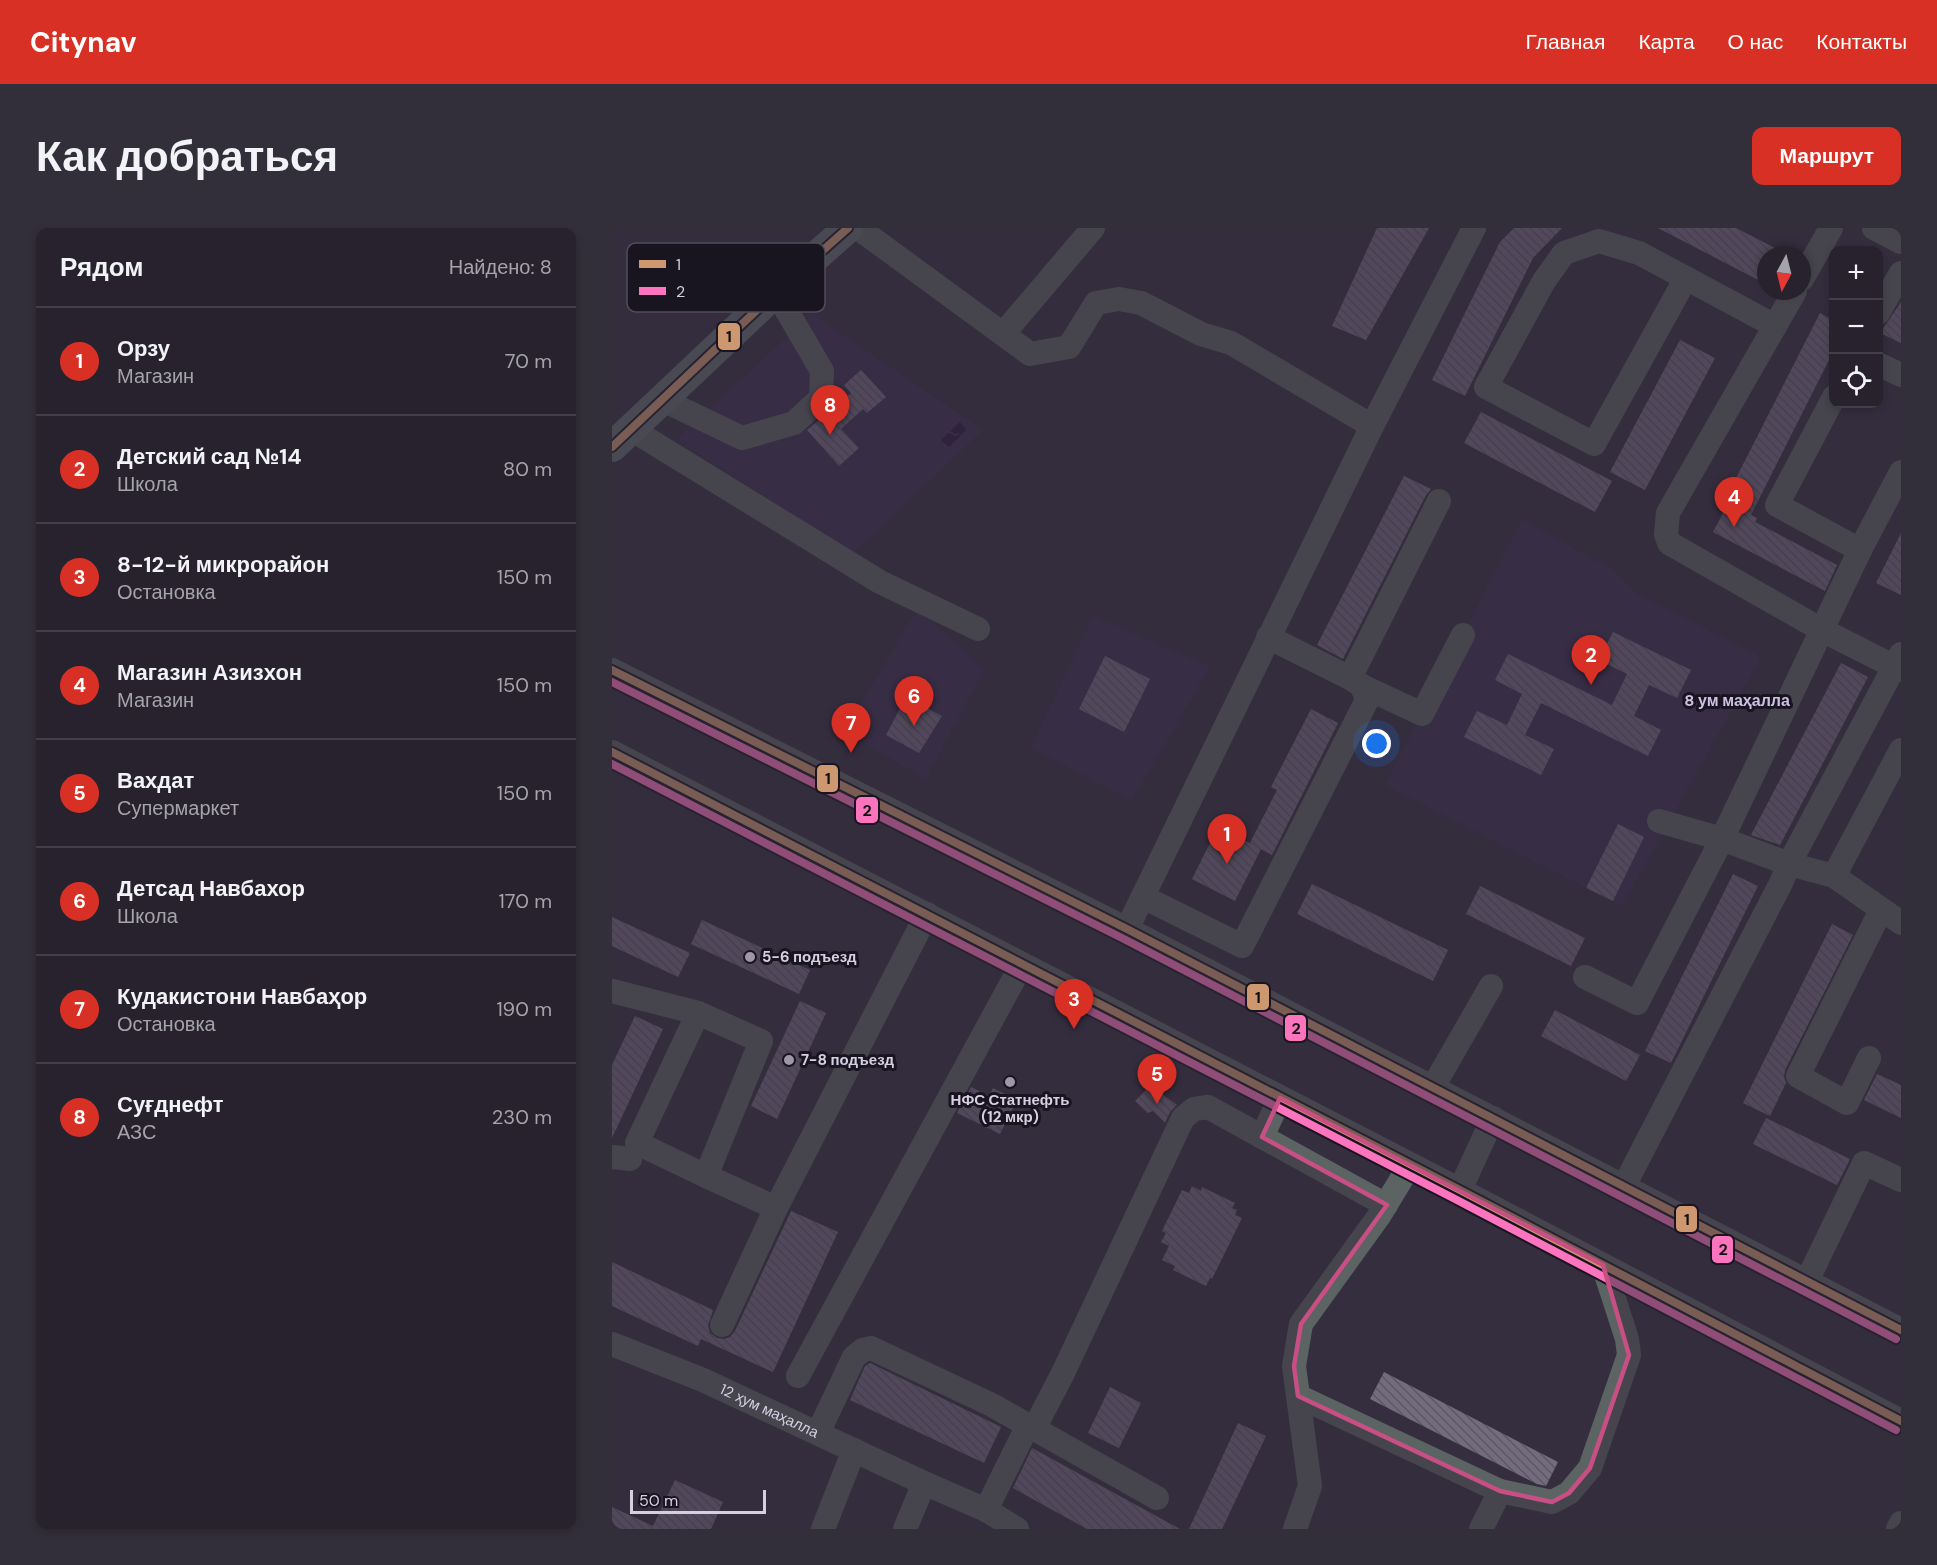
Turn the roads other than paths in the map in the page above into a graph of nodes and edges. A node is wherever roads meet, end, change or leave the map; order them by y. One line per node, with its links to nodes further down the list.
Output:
1 (848, 228): 8 (main road)
2 (858, 228): 17 (street)
3 (1093, 228): 17 (street)
4 (1474, 228): 22 (street)
5 (1831, 228): 9 (street)
6 (1874, 228): 7 (street)
7 (1901, 242)
8 (825, 248)
9 (1811, 263)
10 (1901, 273): 13 (street)
11 (1686, 278): 11 (street); 16 (street)
12 (1790, 300): 16 (street)
13 (1883, 305)
14 (755, 312): 20 (main road)
15 (788, 312): 20 (street)
16 (1775, 326): 28 (street)
17 (1003, 334): 22 (street)
18 (1883, 366): 19 (street)
19 (1901, 375)
20 (663, 400): 23 (main road)
21 (1829, 405): 26 (street)
22 (1372, 426): 30 (street)
23 (621, 438): 27 (street)
24 (1901, 472): 26 (street)
25 (1439, 501): 33 (street)
26 (1860, 550): 28 (street)
27 (978, 629)
28 (1822, 630): 31 (street); 37 (street)
29 (1463, 635): 33 (street)
30 (1268, 637): 33 (street); 40 (street)
31 (1899, 663): 38 (street)
32 (612, 670): 44 (street)
33 (1356, 682): 45 (street)
34 (1901, 750): 39 (street)
35 (614, 757): 42 (street)
36 (1659, 821): 37 (street)
37 (1722, 839): 38 (street); 47 (street)
38 (1789, 864): 39 (street); 60 (street)
39 (1834, 876): 41 (street)
40 (1143, 897): 44 (street); 45 (street)
41 (1881, 909): 43 (street); 52 (street)
42 (927, 914): 46 (street); 63 (street)
43 (1901, 923)
44 (1127, 929): 48 (street)
45 (1242, 946): 48 (street)
46 (1022, 964): 54 (street); 69 (street)
47 (1585, 977)
48 (1228, 982): 53 (street)
49 (1491, 986): 53 (street)
50 (612, 991): 51 (street)
51 (698, 1013): 58 (street); 58 (street)
52 (1869, 1058)
53 (1433, 1087): 55 (street)
54 (1280, 1098): 56 (street); 57 (street)
55 (1493, 1118): 60 (street); 61 (street)
56 (1262, 1137): 62 (street); 72 (street)
57 (1410, 1165): 61 (street); 62 (street)
58 (706, 1176): 63 (street)
59 (1901, 1180): 65 (street)
60 (1624, 1186): 65 (street)
61 (1460, 1190): 64 (street)
62 (1386, 1205): 70 (street)
63 (776, 1208): 66 (street)
64 (1603, 1265): 71 (street); 76 (street)
65 (1807, 1281): 67 (street)
66 (722, 1325)
67 (1901, 1330)
68 (612, 1344): 73 (street, 12 ҳум маҳалла)
69 (798, 1376)
70 (1298, 1396): 76 (street); 83 (street)
71 (1901, 1421)
72 (1031, 1427): 73 (street); 77 (street); 78 (street)
73 (818, 1433): 74 (street, 12 ҳум маҳалла)
74 (854, 1450): 75 (street, 12 ҳум маҳалла); 80 (street)
75 (924, 1483): 78 (street, 12 ҳум маҳалла); 81 (street)
76 (1500, 1491): 84 (street)
77 (1157, 1498)
78 (986, 1510): 82 (street, 12 ҳум маҳалла)
79 (1901, 1523): 85 (street)
80 (823, 1529)
81 (905, 1529)
82 (1017, 1529)
83 (1295, 1529)
84 (1481, 1529)
85 (1898, 1529)

